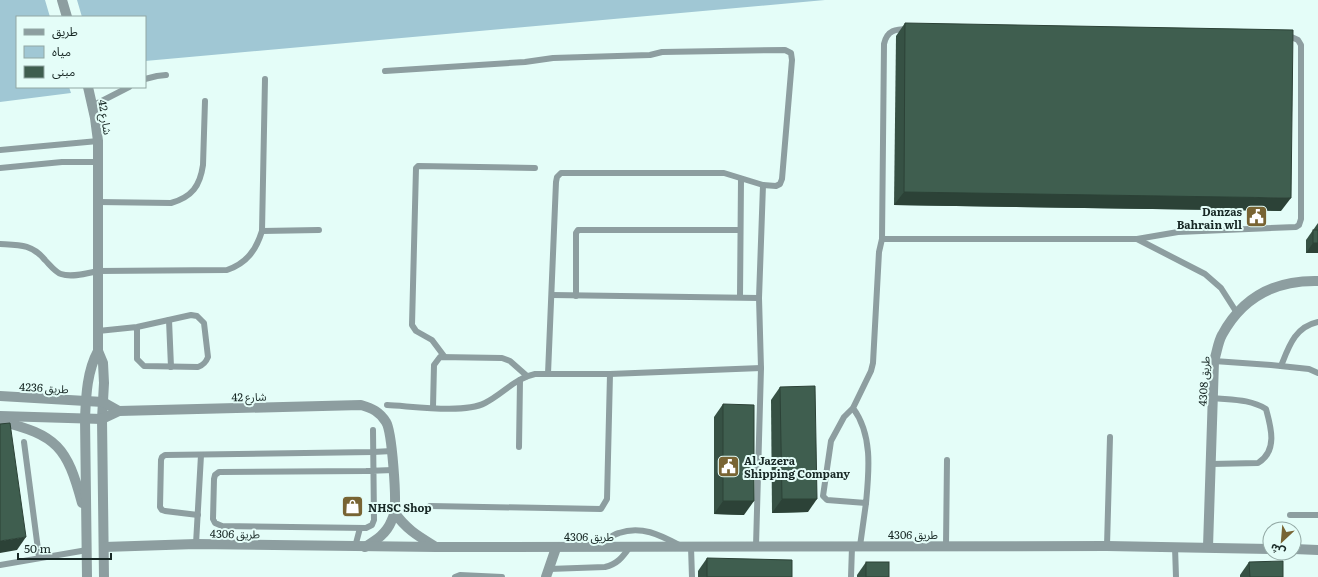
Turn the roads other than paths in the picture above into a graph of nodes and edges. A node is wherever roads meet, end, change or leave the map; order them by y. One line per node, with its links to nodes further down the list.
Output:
1 (62, 0): 2 (street)
2 (67, 16)
3 (912, 29): 24 (lane)
4 (1278, 34): 25 (lane)
5 (385, 71): 19 (lane)
6 (166, 75): 7 (lane)
7 (146, 79)
8 (265, 79): 23 (lane)
9 (88, 88): 12 (street, شارع 42)
10 (127, 88): 12 (lane)
11 (205, 101): 20 (lane)
12 (92, 106): 13 (street, شارع 42)
13 (98, 141): 14 (lane); 15 (street, شارع 42)
14 (0, 150)
15 (98, 162): 16 (lane); 20 (street, شارع 42)
16 (0, 168)
17 (535, 168): 39 (lane)
18 (741, 179): 19 (lane); 22 (lane); 29 (lane)
19 (763, 185): 32 (lane)
20 (98, 202): 27 (street, شارع 42)
21 (319, 230): 23 (lane)
22 (740, 230): 30 (lane); 31 (lane)
23 (262, 231): 27 (lane)
24 (882, 239): 25 (lane); 55 (lane)
25 (1137, 239): 33 (lane)
26 (0, 244): 27 (lane)
27 (98, 271): 37 (street, شارع 42)
28 (1318, 280): 33 (street, طريق 4308)
29 (552, 295): 30 (lane); 45 (lane)
30 (576, 296): 31 (lane)
31 (740, 297): 32 (lane)
32 (759, 298): 43 (lane)
33 (1237, 313): 40 (street, طريق 4308)
34 (169, 320): 36 (lane); 42 (lane); 42 (lane)
35 (1318, 322): 41 (lane)
36 (137, 327): 37 (lane); 42 (lane)
37 (98, 331): 38 (street, شارع 42)
38 (98, 351): 51 (street, شارع 42); 52 (street, شارع 42)
39 (444, 356): 47 (lane); 54 (lane)
40 (1214, 361): 41 (lane); 50 (street, طريق 4308)
41 (1281, 366): 44 (lane)
42 (171, 367)
43 (762, 368): 46 (lane); 81 (lane)
44 (1318, 373)
45 (548, 374): 46 (lane); 47 (lane)
46 (610, 374): 73 (lane)
47 (526, 376): 48 (lane)
48 (520, 380): 54 (lane); 64 (lane)
49 (0, 396): 51 (street, طريق 4236)
50 (1213, 398): 69 (street, طريق 4308); 69 (lane)
51 (86, 401): 52 (street); 58 (street, شارع 42)
52 (103, 402): 56 (street); 59 (street, شارع 42)
53 (387, 405): 54 (lane)
54 (433, 407)
55 (853, 408): 72 (lane); 72 (lane)
56 (119, 411): 59 (street, شارع 42); 65 (street, شارع 42)
57 (0, 416): 58 (street)
58 (85, 418): 59 (street, شارع 42); 78 (street, شارع 42)
59 (102, 419): 85 (street, شارع 42)
60 (0, 421): 78 (street)
61 (373, 430): 66 (lane)
62 (1110, 437): 84 (lane)
63 (24, 442): 98 (lane)
64 (520, 447)
65 (392, 451): 66 (lane); 70 (street)
66 (373, 452): 67 (lane); 71 (lane)
67 (201, 455): 75 (lane); 75 (lane)
68 (947, 460): 83 (lane)
69 (1211, 464): 90 (street, طريق 4308)
70 (393, 470): 71 (lane); 74 (street)
71 (373, 471): 79 (lane); 79 (lane)
72 (866, 503): 82 (lane)
73 (430, 506)
74 (394, 512): 86 (street); 87 (street)
75 (198, 515): 80 (lane)
76 (1290, 515): 77 (lane)
77 (1318, 515)
78 (86, 516): 96 (street, شارع 42)
79 (360, 528): 86 (lane)
80 (196, 544): 85 (street, طريق 4306); 86 (street, طريق 4306)
81 (756, 546): 82 (street, طريق 4306); 88 (street, طريق 4306)
82 (856, 546): 83 (street, طريق 4306); 106 (lane)
83 (946, 546): 84 (street, طريق 4306)
84 (1107, 546): 89 (street, طريق 4306)
85 (104, 547): 102 (street, شارع 42)
86 (360, 547): 87 (street, طريق 4306)
87 (436, 547): 91 (street, طريق 4306)
88 (687, 547): 92 (lane); 93 (street, طريق 4306); 105 (lane)
89 (1175, 547): 90 (street, طريق 4306); 107 (lane)
90 (1208, 547): 94 (street, طريق 4306)
91 (556, 548): 92 (street, طريق 4306); 100 (street, طريق 4306)
92 (593, 548): 93 (street, طريق 4306)
93 (629, 548): 100 (lane)
94 (1262, 548)
95 (1302, 549): 97 (street)
96 (87, 550): 98 (lane); 101 (street, شارع 42)
97 (1318, 550)
98 (39, 558): 99 (lane)
99 (0, 565)
100 (548, 573)
101 (88, 577)
102 (104, 577)
103 (455, 577): 104 (lane)
104 (502, 577)
105 (692, 577)
106 (851, 577)
107 (1176, 577)

